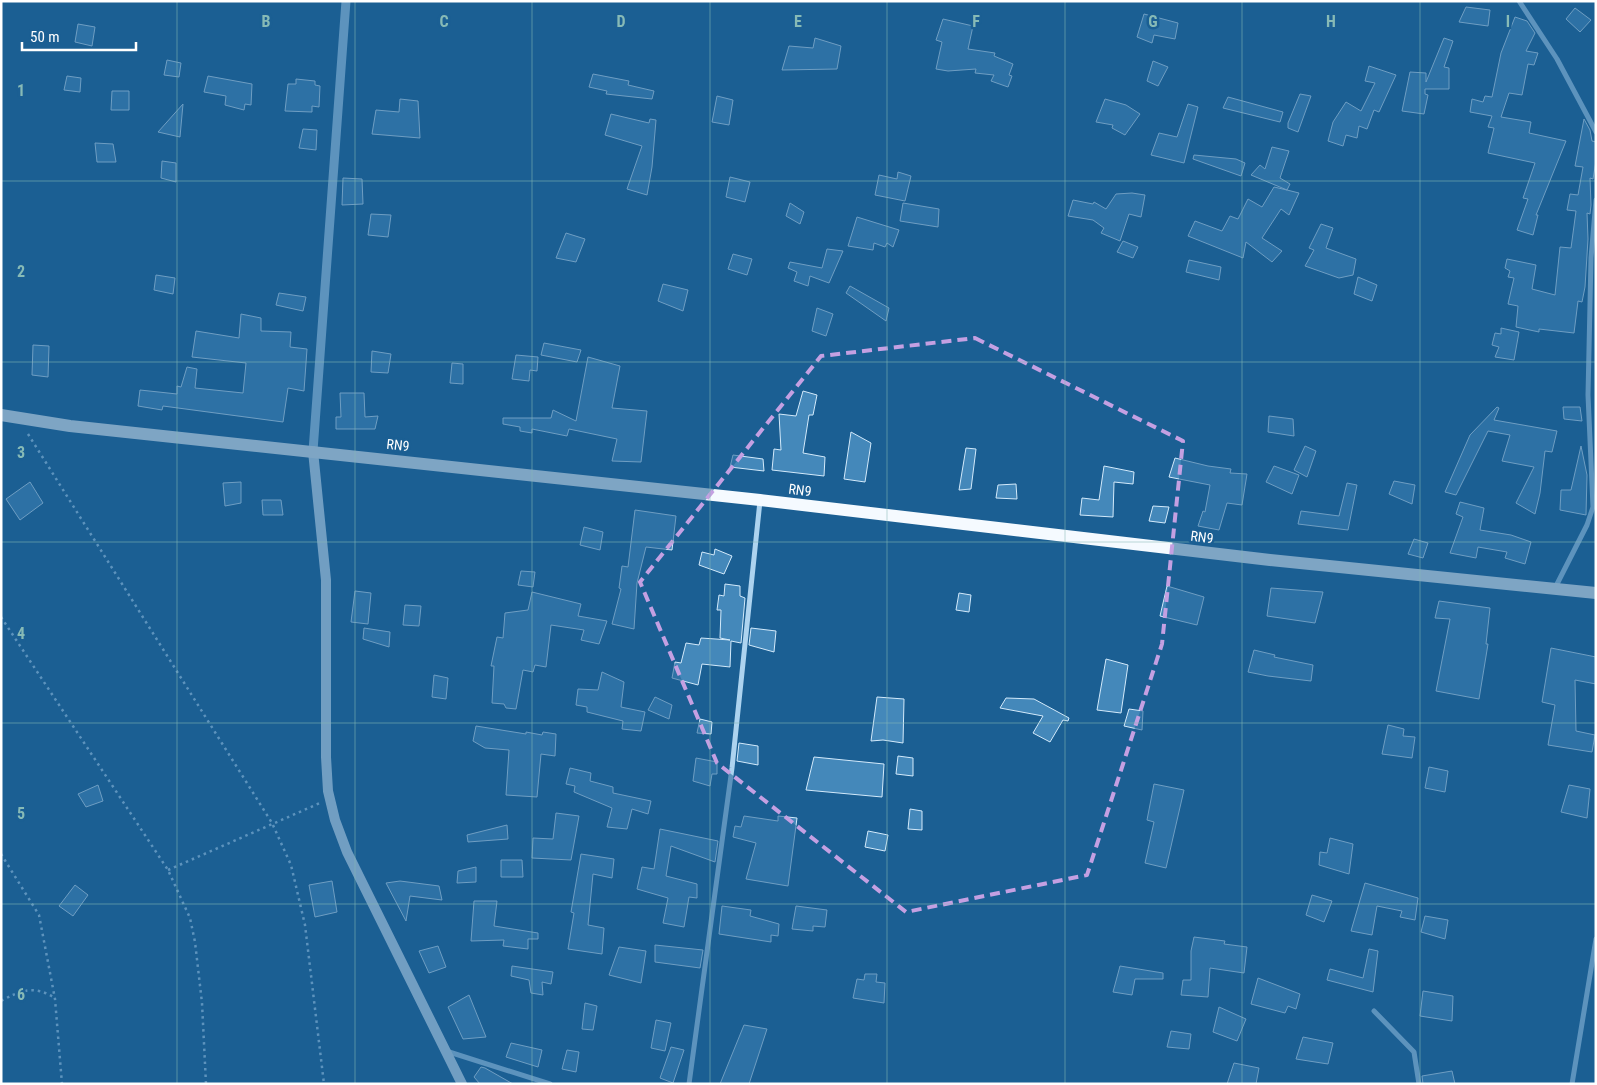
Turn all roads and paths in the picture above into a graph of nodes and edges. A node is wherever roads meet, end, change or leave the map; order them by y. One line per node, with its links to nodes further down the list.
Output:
1 (346, 1): 7 (street)
2 (1520, 1): 3 (street)
3 (1596, 132)
4 (1596, 200): 9 (street)
5 (1, 415): 6 (main road, RN9)
6 (18, 418): 7 (main road, RN9); 13 (path)
7 (313, 451): 8 (main road, RN9); 12 (main road)
8 (760, 500): 9 (main road, RN9); 26 (street)
9 (1554, 590): 10 (main road, RN9)
10 (1596, 593)
11 (1, 618): 15 (path)
12 (331, 804): 13 (path); 20 (main road)
13 (272, 823): 15 (path); 23 (path)
14 (1, 854): 17 (path)
15 (168, 870): 22 (path)
16 (1596, 939): 28 (street)
17 (55, 999): 18 (path); 21 (path)
18 (1, 1001)
19 (1374, 1011): 27 (street)
20 (445, 1051): 24 (main road); 25 (street)
21 (62, 1084)
22 (206, 1084)
23 (324, 1084)
24 (462, 1084)
25 (550, 1084)
26 (689, 1084)
27 (1419, 1084)
28 (1572, 1084)

